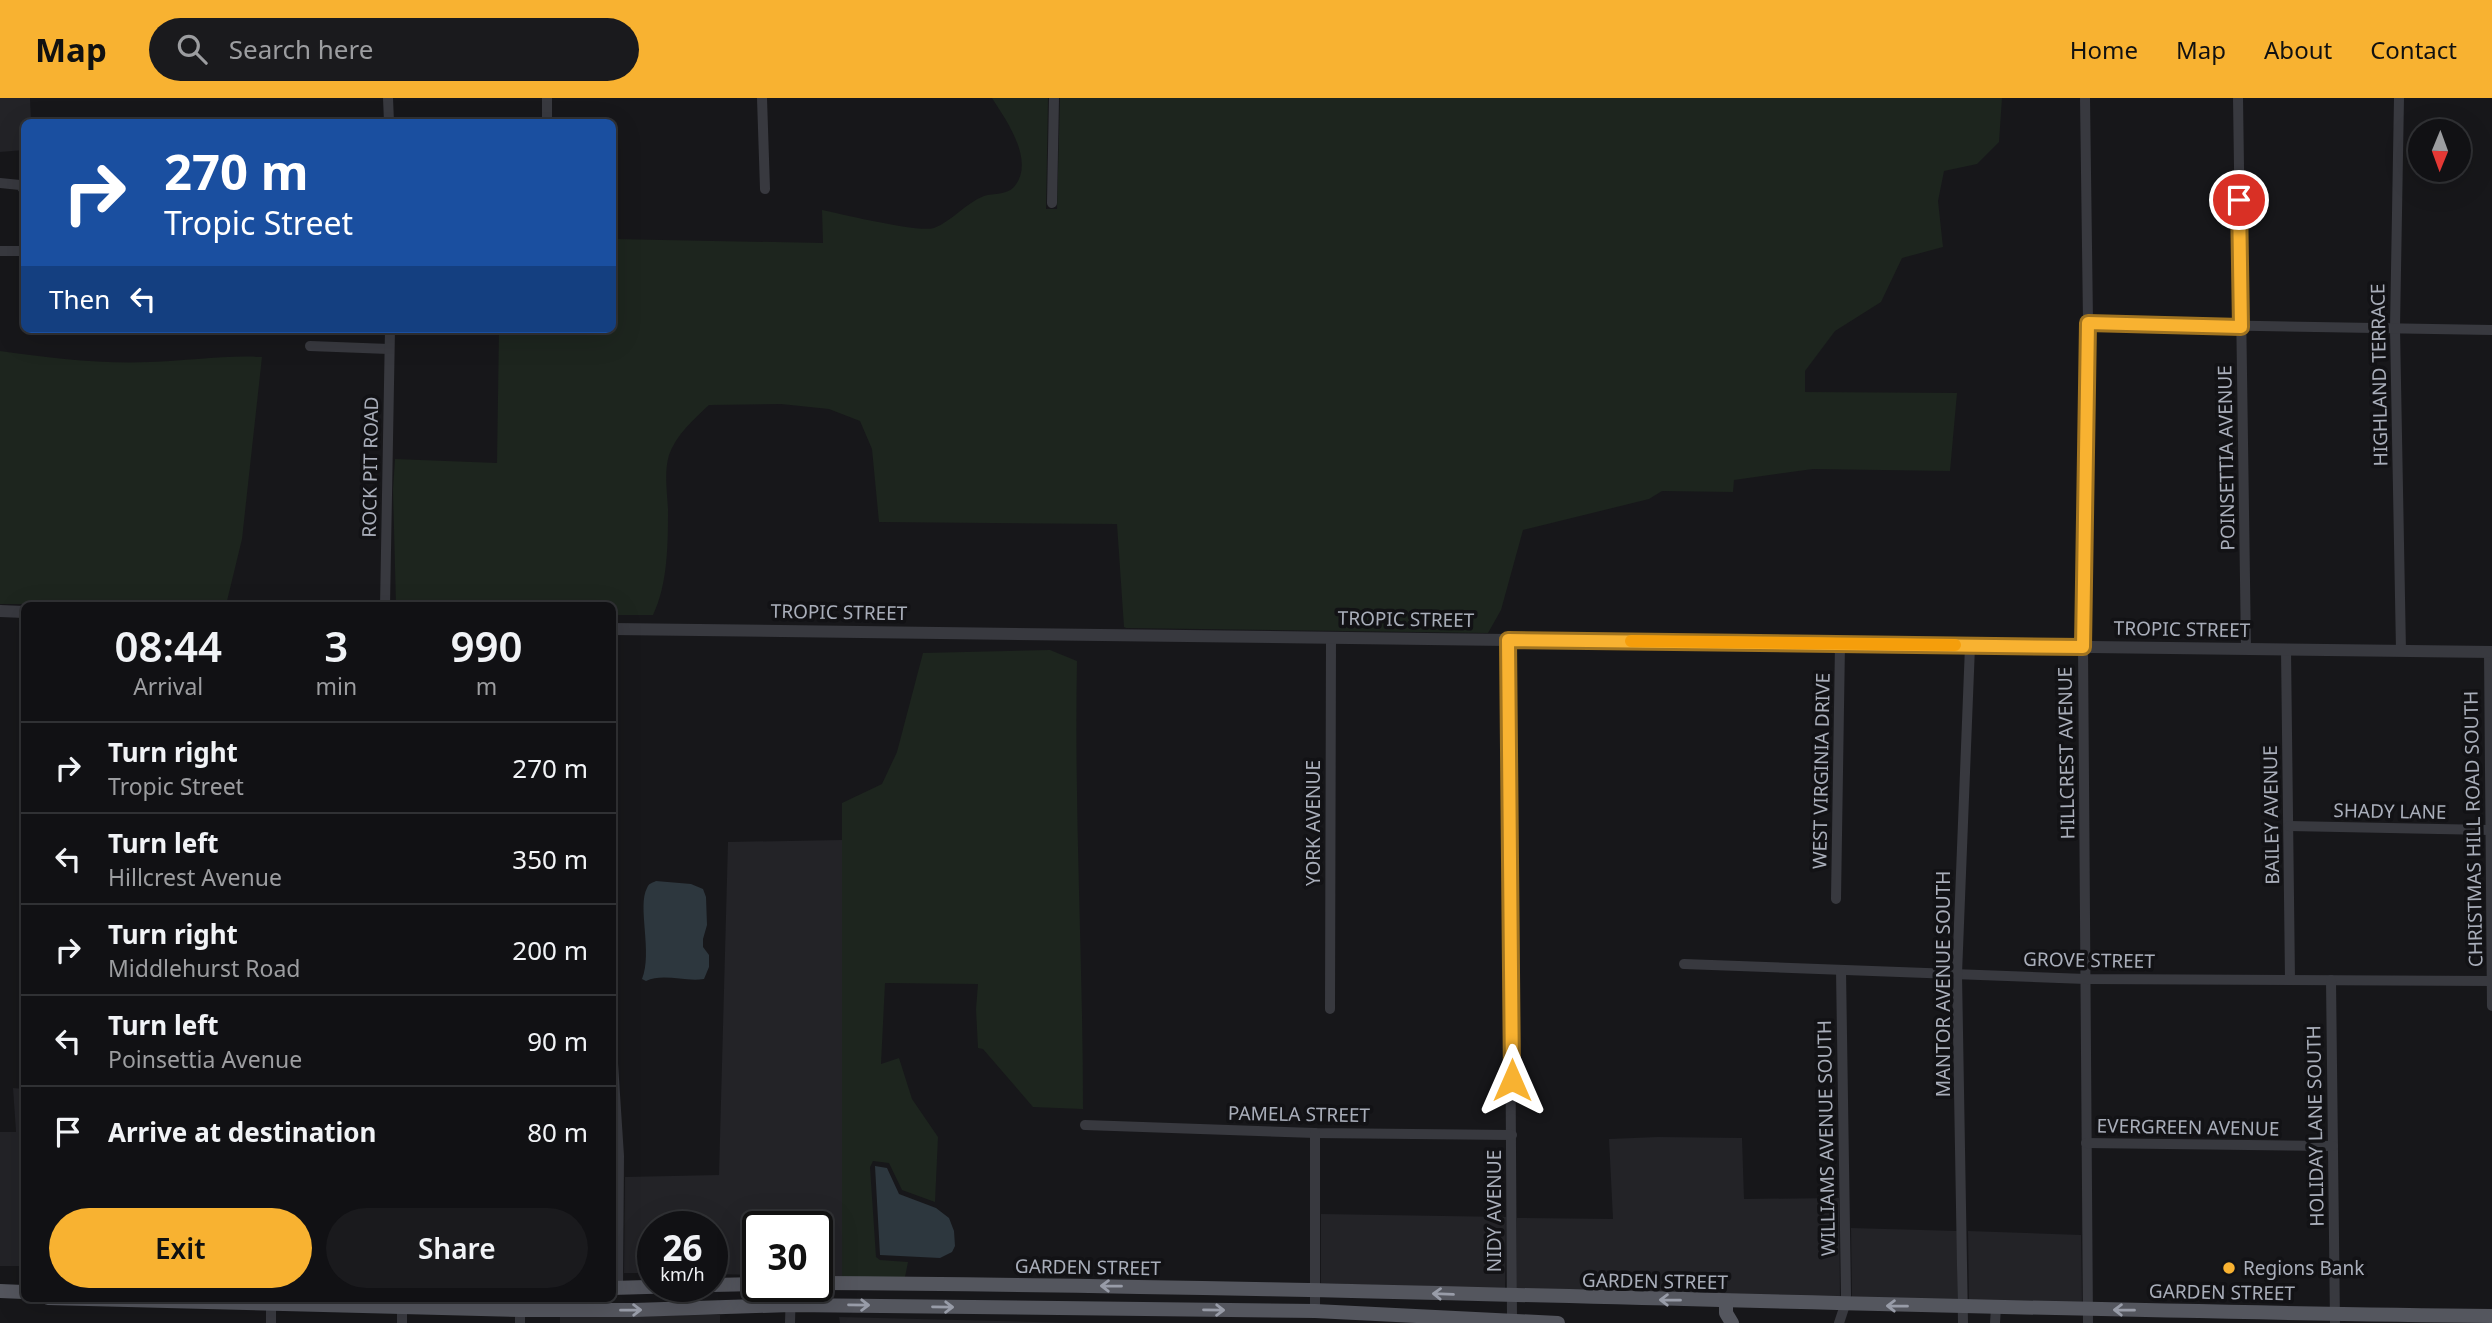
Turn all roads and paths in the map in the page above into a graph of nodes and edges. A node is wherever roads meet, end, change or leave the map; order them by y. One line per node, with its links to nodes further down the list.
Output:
1 (388, 98): 8 (street)
2 (547, 98): 9 (street)
3 (762, 98): 12 (street)
4 (1054, 98): 13 (street)
5 (2085, 98): 16 (street, HILLCREST AVENUE)
6 (2238, 98): 17 (street, POINSETTIA AVENUE)
7 (2399, 98): 18 (street, HIGHLAND TERRACE)
8 (389, 119)
9 (547, 119)
10 (0, 183): 11 (street)
11 (21, 186)
12 (765, 189)
13 (1052, 203)
14 (0, 251): 15 (street)
15 (21, 251)
16 (2088, 323): 17 (street); 31 (street, HILLCREST AVENUE)
17 (2241, 327): 18 (street); 32 (street, POINSETTIA AVENUE)
18 (2395, 328): 19 (street); 34 (street, HIGHLAND TERRACE)
19 (2492, 330)
20 (390, 333): 22 (street, ROCK PIT ROAD)
21 (310, 346): 22 (street)
22 (389, 349): 23 (street, ROCK PIT ROAD)
23 (385, 602)
24 (0, 611): 25 (street)
25 (21, 612)
26 (616, 629): 27 (street, TROPIC STREET)
27 (1331, 638): 28 (street, TROPIC STREET); 47 (street, YORK AVENUE)
28 (1508, 640): 29 (street, TROPIC STREET); 51 (street, NIDY AVENUE)
29 (1840, 644): 30 (street, TROPIC STREET); 38 (street, WEST VIRGINIA DRIVE)
30 (1970, 646): 31 (street, TROPIC STREET); 41 (street, MANTOR AVENUE SOUTH)
31 (2083, 647): 32 (street, TROPIC STREET); 42 (street, HILLCREST AVENUE)
32 (2246, 649): 33 (street, TROPIC STREET)
33 (2286, 650): 34 (street, TROPIC STREET); 36 (street, BAILEY AVENUE)
34 (2401, 651): 35 (street, TROPIC STREET)
35 (2490, 652): 37 (street, CHRISTMAS HILL ROAD SOUTH)
36 (2289, 826): 37 (street, SHADY LANE); 43 (street, BAILEY AVENUE)
37 (2490, 830): 45 (street, CHRISTMAS HILL ROAD SOUTH)
38 (1836, 899)
39 (1684, 964): 40 (street, GROVE STREET)
40 (1841, 970): 41 (street, GROVE STREET); 69 (street, WILLIAMS AVENUE SOUTH)
41 (1957, 974): 42 (street, GROVE STREET); 72 (street, MANTOR AVENUE SOUTH)
42 (2085, 979): 43 (street, GROVE STREET); 52 (street, HILLCREST AVENUE)
43 (2290, 980): 44 (street, GROVE STREET)
44 (2331, 980): 45 (street, GROVE STREET); 53 (street, HOLIDAY LANE SOUTH)
45 (2492, 981): 46 (street, CHRISTMAS HILL ROAD SOUTH)
46 (2492, 1006)
47 (1330, 1009)
48 (616, 1110): 54 (street)
49 (1085, 1125): 50 (street, PAMELA STREET)
50 (1315, 1133): 51 (street, PAMELA STREET); 60 (street)
51 (1512, 1135): 64 (street, NIDY AVENUE)
52 (2086, 1143): 53 (street, EVERGREEN AVENUE); 77 (street, HILLCREST AVENUE)
53 (2333, 1146): 81 (street, HOLIDAY LANE SOUTH)
54 (616, 1255)
55 (833, 1283): 56 (main road, GARDEN STREET)
56 (975, 1284): 59 (main road, GARDEN STREET, one-way to 56); 71 (street)
57 (637, 1287): 58 (main road)
58 (616, 1288)
59 (1179, 1288): 60 (main road, GARDEN STREET); 74 (street)
60 (1315, 1290): 63 (main road, GARDEN STREET); 76 (street)
61 (0, 1291): 62 (main road)
62 (21, 1291)
63 (1410, 1293): 64 (main road, GARDEN STREET, one-way to 63); 79 (street)
64 (1511, 1296): 66 (main road, GARDEN STREET, one-way to 64); 82 (street, NIDY AVENUE)
65 (272, 1302): 70 (main road); 83 (street)
66 (1726, 1302): 69 (main road, GARDEN STREET); 87 (main road)
67 (441, 1303): 70 (main road); 75 (main road)
68 (791, 1305): 71 (main road, one-way to 71); 75 (main road, one-way to 68); 85 (street)
69 (1846, 1305): 72 (main road, GARDEN STREET, one-way to 69); 88 (street)
70 (402, 1307): 84 (street)
71 (975, 1307): 74 (main road)
72 (1963, 1307): 73 (main road, GARDEN STREET); 89 (street, MANTOR AVENUE SOUTH)
73 (1996, 1307): 77 (main road, GARDEN STREET); 90 (street)
74 (1179, 1310): 76 (main road, one-way to 76)
75 (520, 1311)
76 (1315, 1311): 79 (main road)
77 (2088, 1316): 80 (main road, GARDEN STREET, one-way to 77)
78 (2492, 1316): 81 (main road, GARDEN STREET)
79 (1408, 1317): 82 (main road)
80 (2193, 1317): 81 (main road, GARDEN STREET)
81 (2335, 1319)
82 (1511, 1320): 86 (main road)
83 (271, 1323)
84 (402, 1323)
85 (790, 1323)
86 (1558, 1323)
87 (1732, 1323)
88 (1839, 1323)
89 (1963, 1323)
90 (1996, 1323)

